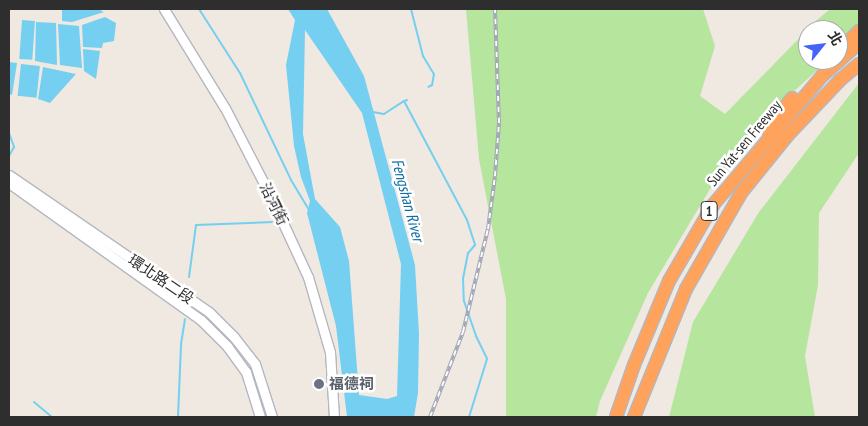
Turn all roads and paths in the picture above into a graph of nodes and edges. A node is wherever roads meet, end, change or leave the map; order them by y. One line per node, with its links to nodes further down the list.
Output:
1 (164, 9): 12 (street, 沿河街)
2 (859, 31): 3 (highway)
3 (848, 41)
4 (859, 43): 9 (highway, Sun Yat-sen Freeway / 1)
5 (859, 64): 14 (highway, Sun Yat-sen Freeway / 1)
6 (819, 70): 9 (highway)
7 (9, 174): 11 (street, 環北路二段)
8 (9, 183): 10 (street, 環北路二段)
9 (713, 205): 13 (highway, Sun Yat-sen Freeway / 1)
10 (260, 417)
11 (272, 417)
12 (334, 417)
13 (616, 417)
14 (634, 417)

